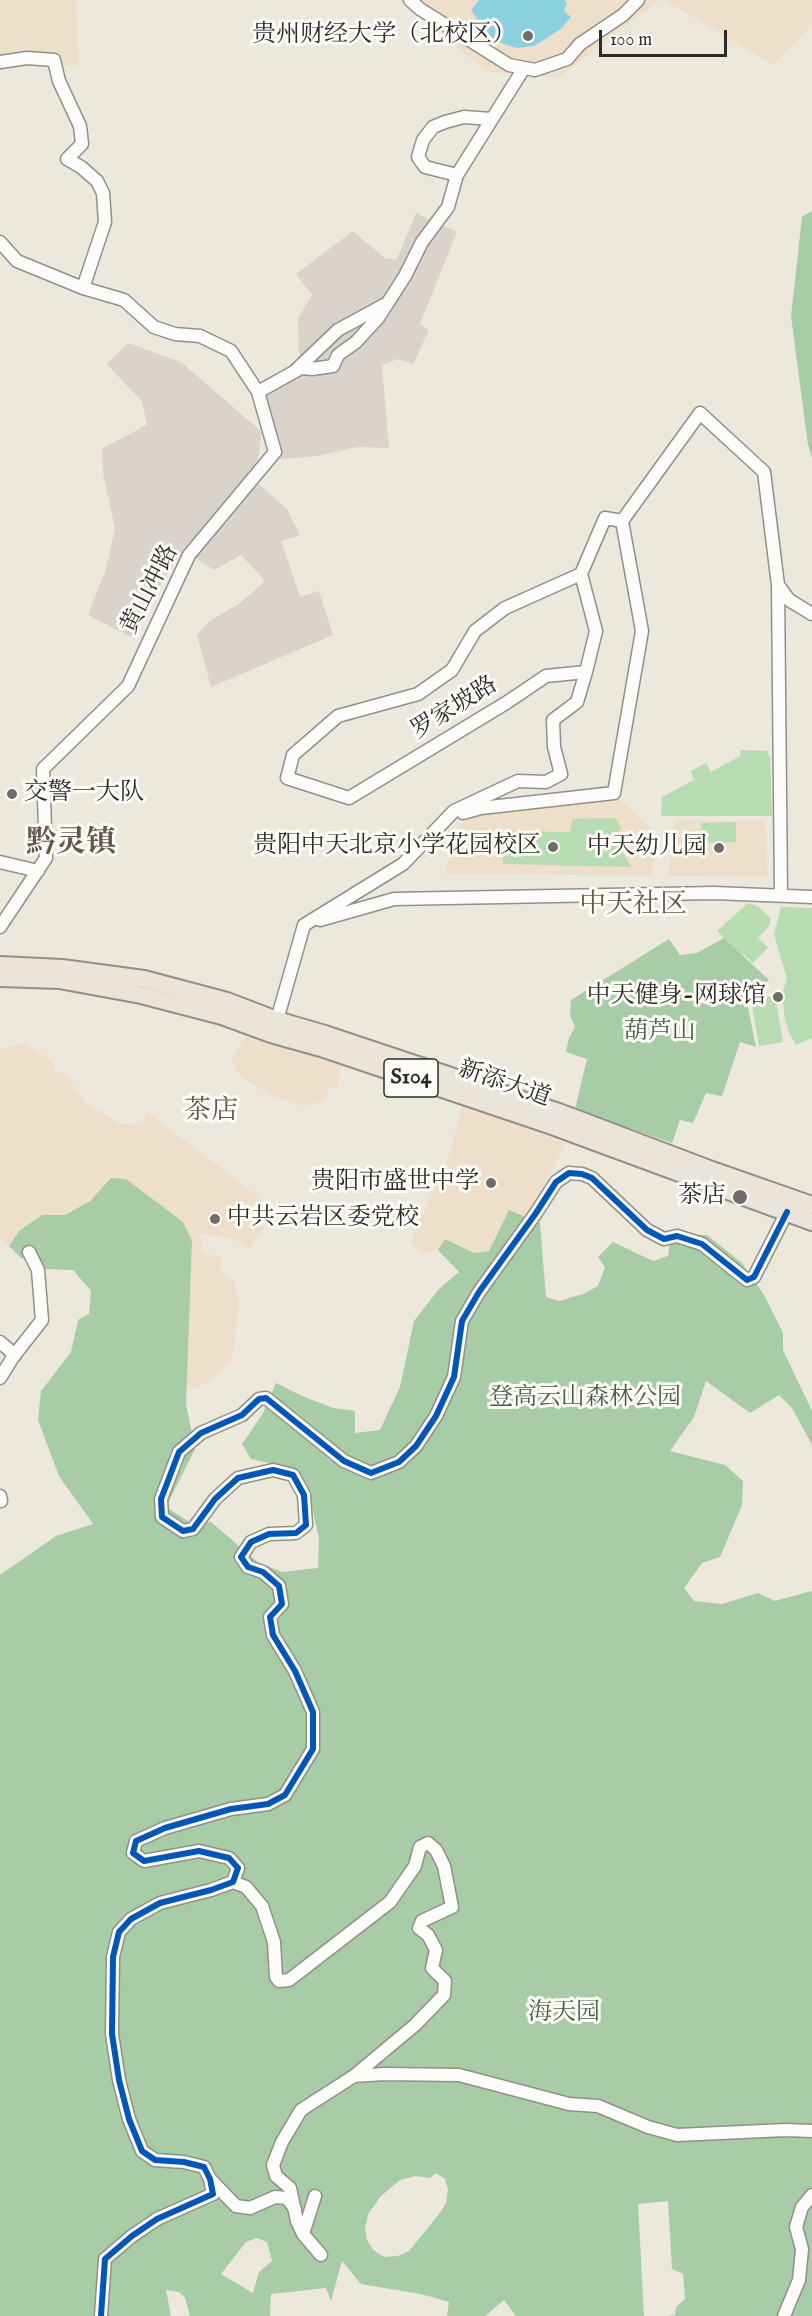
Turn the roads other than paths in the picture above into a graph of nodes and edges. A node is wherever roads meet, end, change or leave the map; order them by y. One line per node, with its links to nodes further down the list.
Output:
1 (410, 0): 4 (street)
2 (638, 0): 4 (street)
3 (0, 62): 8 (street)
4 (524, 68): 5 (street)
5 (491, 119): 6 (street); 6 (street)
6 (457, 175): 9 (street)
7 (0, 242): 8 (street, 黄山冲路)
8 (83, 288): 11 (street, 黄山冲路)
9 (386, 303): 10 (street); 10 (street)
10 (301, 368): 11 (street)
11 (258, 392): 19 (street, 黄山冲路)
12 (622, 521): 13 (street); 14 (street); 17 (street)
13 (581, 574): 16 (street); 16 (street, 罗家坡路)
14 (778, 585): 15 (street); 20 (street)
15 (812, 614)
16 (586, 672): 17 (street)
17 (447, 818): 22 (street)
18 (0, 862): 19 (street)
19 (38, 871): 23 (street, 黄山冲路)
20 (781, 895): 21 (street); 22 (street)
21 (812, 897)
22 (304, 925): 26 (street)
23 (0, 927)
24 (0, 965): 26 (main road, 新添大道 / S104)
25 (0, 978): 28 (main road, 新添大道 / S104)
26 (277, 1020): 27 (main road, 新添大道 / S104)
27 (812, 1205)
28 (787, 1212): 29 (main road, 新添大道 / S104); 34 (street)
29 (812, 1222)
30 (29, 1252): 32 (street)
31 (0, 1342): 32 (street)
32 (15, 1355): 33 (street)
33 (0, 1377)
34 (233, 1882): 35 (street); 37 (street)
35 (354, 2076): 36 (street); 40 (street)
36 (812, 2131)
37 (210, 2179): 40 (street); 43 (street)
38 (315, 2196): 41 (street)
39 (812, 2196): 44 (street)
40 (297, 2211): 41 (street)
41 (303, 2234): 42 (street)
42 (321, 2255)
43 (101, 2316)
44 (784, 2316)

